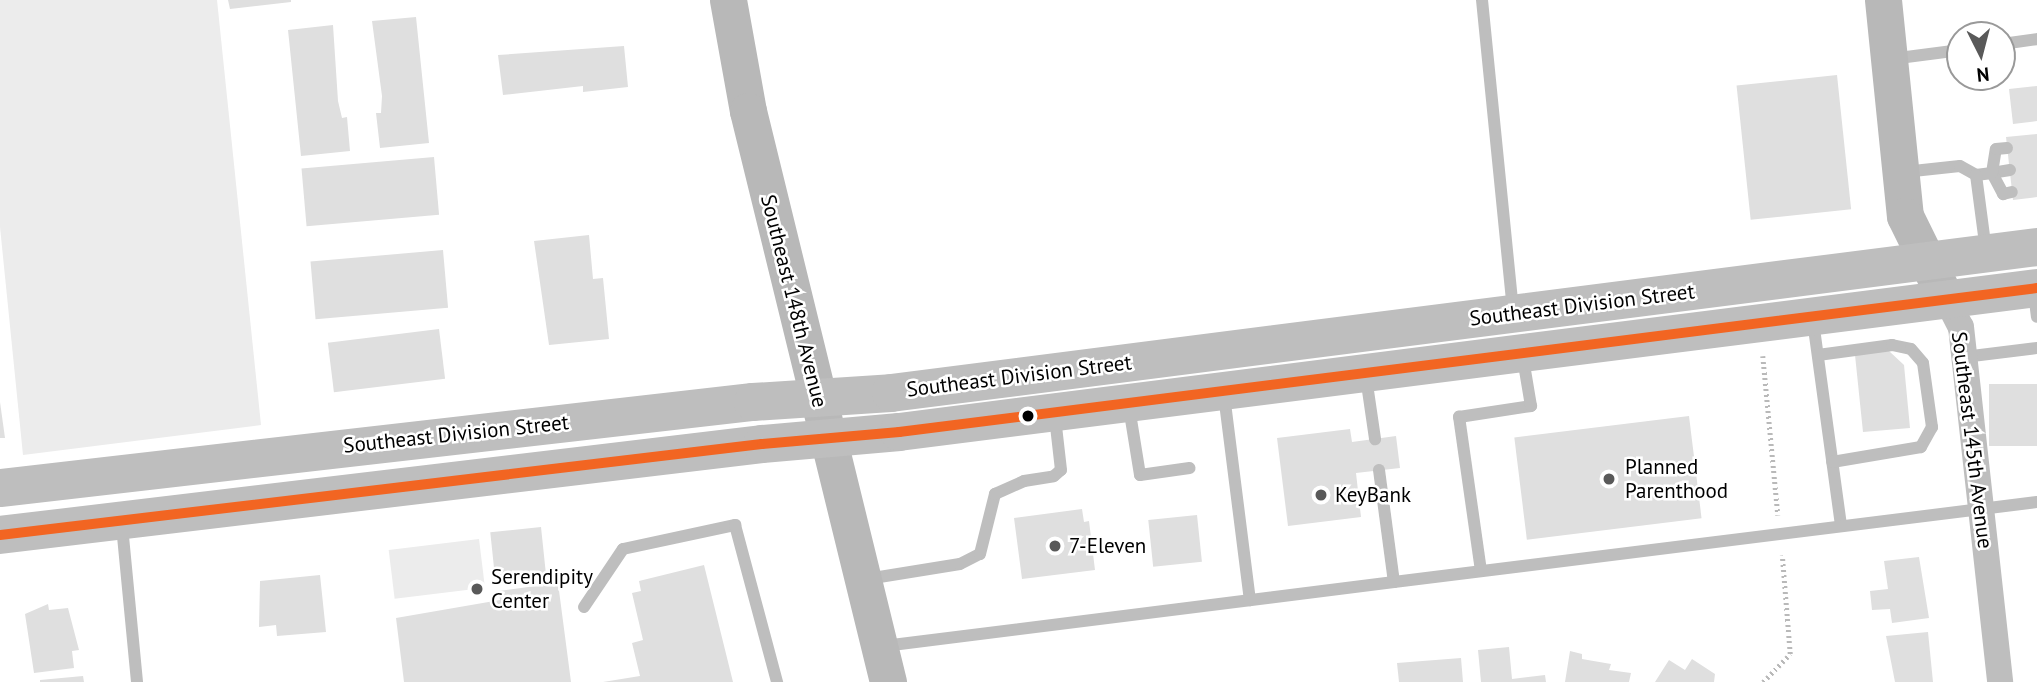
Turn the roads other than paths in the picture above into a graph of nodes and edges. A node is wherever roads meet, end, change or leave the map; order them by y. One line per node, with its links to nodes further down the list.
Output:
1 (1482, 0): 19 (lane)
2 (1882, 0): 7 (main road, Southeast 145th Avenue)
3 (731, 1): 27 (main road, Southeast 148th Avenue)
4 (2037, 39): 5 (lane)
5 (2016, 42)
6 (1946, 52): 7 (lane)
7 (1889, 59): 10 (main road, Southeast 145th Avenue)
8 (2007, 148): 11 (lane)
9 (2010, 170): 11 (lane)
10 (1901, 172): 12 (lane); 16 (main road, Southeast 145th Avenue)
11 (1992, 173): 12 (lane); 13 (lane)
12 (1976, 175): 15 (lane)
13 (2012, 192)
14 (2037, 247): 15 (main road, Southeast Division Street)
15 (1987, 254): 16 (main road, Southeast Division Street)
16 (1926, 261): 18 (main road, Southeast 145th Avenue); 19 (main road, Southeast Division Street)
17 (2036, 298): 18 (main road, Southeast Division Street)
18 (1947, 300): 20 (main road, Southeast Division Street); 24 (street, Southeast 145th Avenue)
19 (1514, 313): 27 (main road, Southeast Division Street)
20 (1813, 317): 22 (main road, Southeast Division Street); 23 (lane)
21 (2037, 348): 24 (lane)
22 (1522, 354): 25 (main road, Southeast Division Street); 41 (lane)
23 (1818, 355): 32 (lane); 32 (lane)
24 (1964, 357): 37 (street, Southeast 145th Avenue)
25 (1366, 373): 26 (main road, Southeast Division Street); 31 (lane)
26 (1223, 391): 28 (main road, Southeast Division Street); 44 (lane)
27 (819, 397): 30 (main road, Southeast 148th Avenue); 35 (main road, Southeast Division Street)
28 (1129, 403): 29 (main road, Southeast Division Street); 33 (lane)
29 (1055, 412): 30 (main road, Southeast Division Street); 42 (lane)
30 (828, 438): 38 (main road, Southeast Division Street); 42 (main road, Southeast 148th Avenue)
31 (1375, 439)
32 (1832, 462): 39 (lane)
33 (1190, 468)
34 (1379, 470): 43 (lane)
35 (0, 488)
36 (2037, 502): 37 (lane)
37 (1982, 508): 39 (lane); 50 (street, Southeast 145th Avenue)
38 (121, 519): 40 (main road, Southeast Division Street); 47 (lane)
39 (1841, 526): 41 (lane)
40 (0, 535)
41 (1481, 571): 43 (lane)
42 (864, 580): 46 (main road, Southeast 148th Avenue)
43 (1394, 582): 44 (lane)
44 (1250, 600): 46 (lane)
45 (583, 607): 48 (lane)
46 (880, 646): 49 (main road, Southeast 148th Avenue)
47 (137, 682)
48 (777, 682)
49 (888, 682)
50 (2000, 682)

